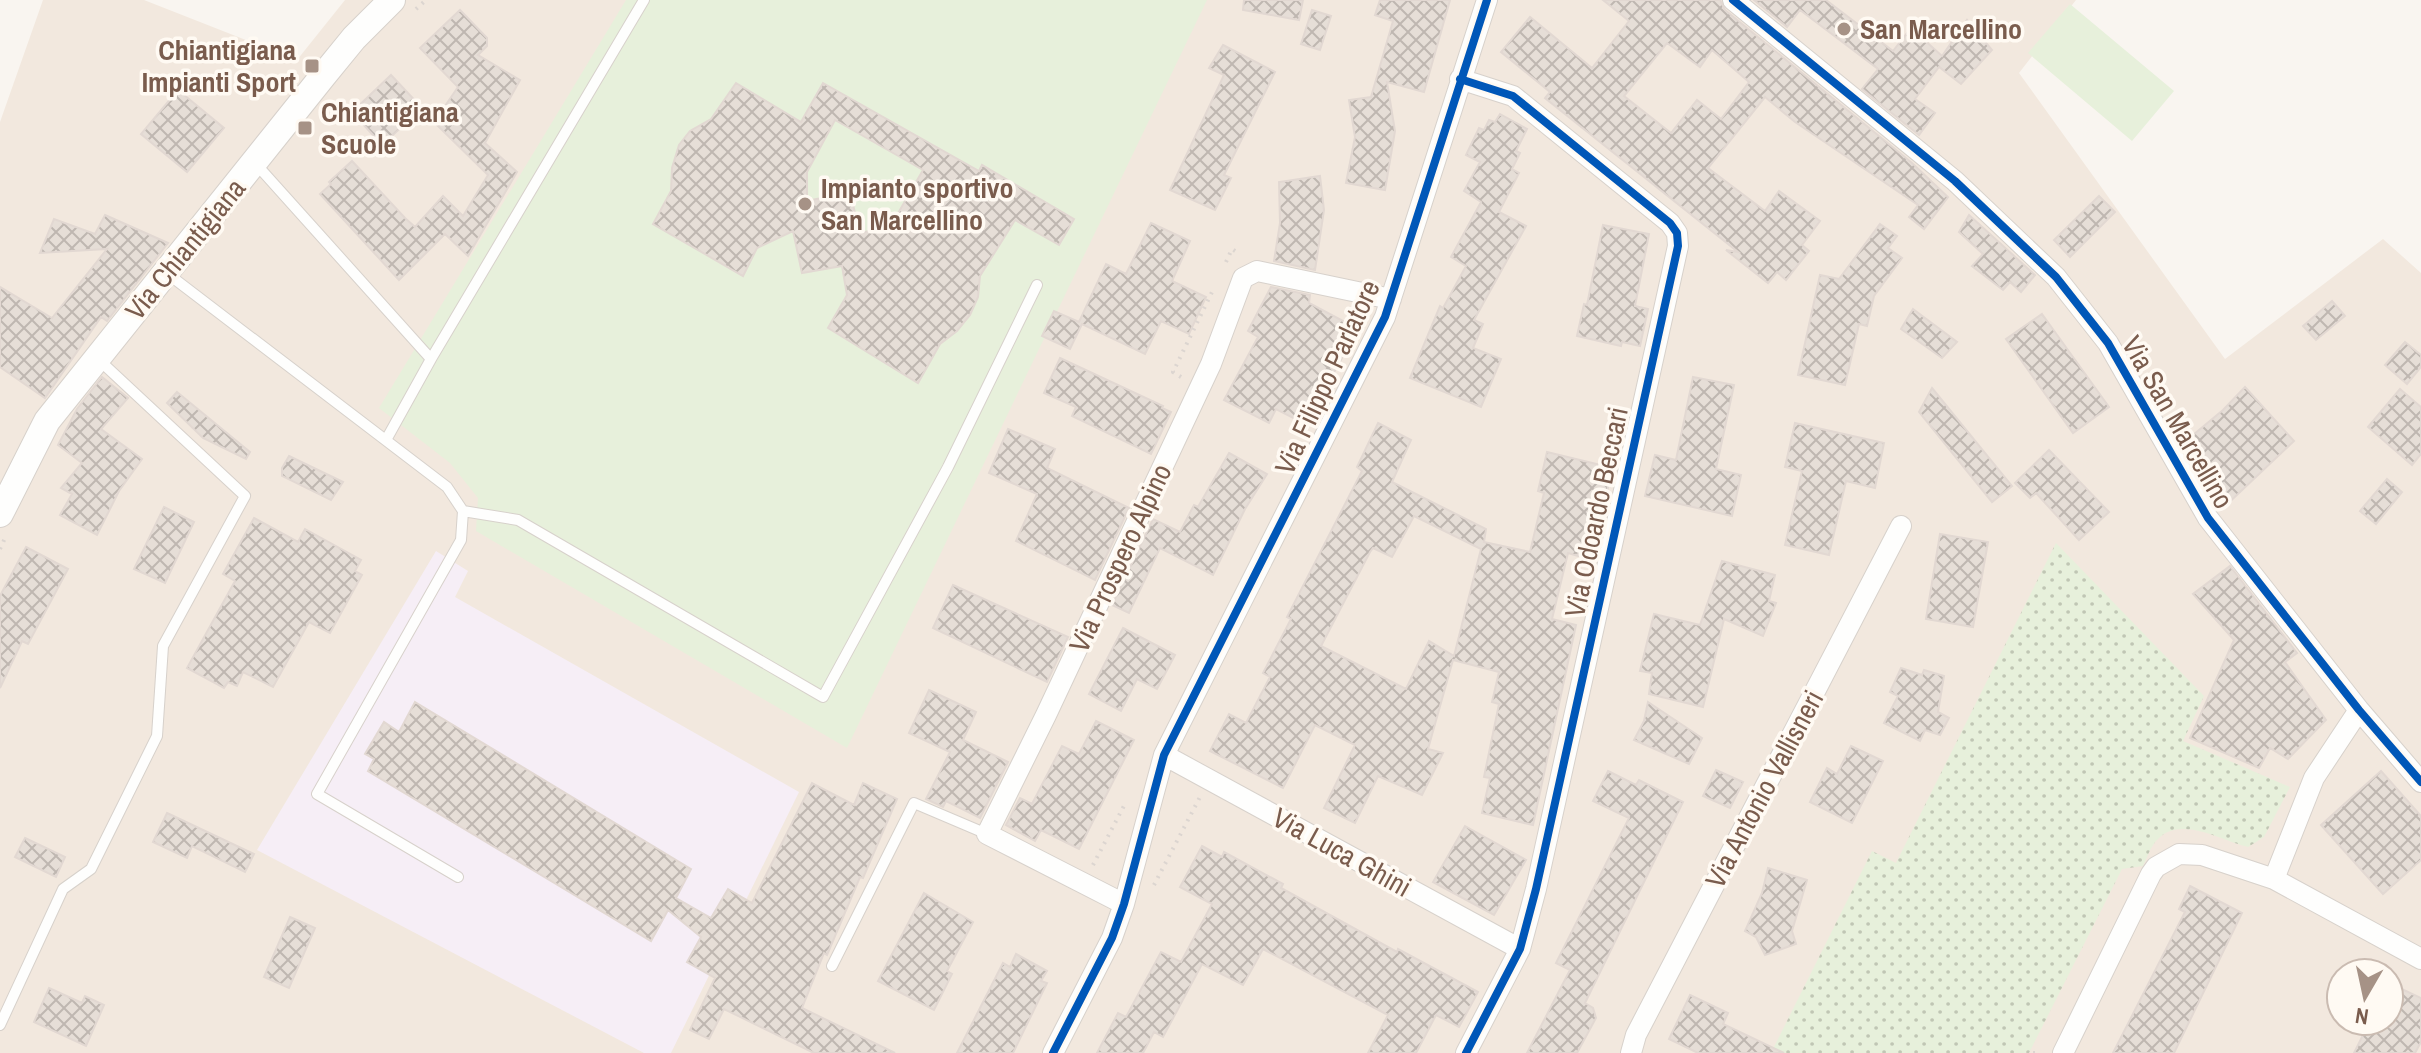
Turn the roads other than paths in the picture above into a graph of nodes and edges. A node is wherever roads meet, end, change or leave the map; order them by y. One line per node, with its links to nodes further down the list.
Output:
1 (392, 0): 6 (street, Via Chiantigiana)
2 (644, 0): 11 (lane)
3 (1487, 0): 5 (street, Via Filippo Parlatore)
4 (1733, 0): 16 (street, Via San Marcellino)
5 (1460, 79): 9 (street, Via Filippo Parlatore); 23 (street, Via Odoardo Beccari)
6 (255, 162): 7 (street, Via Chiantigiana); 11 (lane)
7 (166, 273): 10 (street, Via Chiantigiana); 12 (lane)
8 (1037, 285): 13 (lane)
9 (1391, 299): 17 (street, Via Filippo Parlatore); 19 (street, Via Prospero Alpino)
10 (97, 358): 14 (street, Via Chiantigiana); 26 (lane)
11 (431, 359): 12 (lane)
12 (386, 440): 13 (lane)
13 (463, 511): 20 (lane)
14 (0, 514)
15 (1901, 526): 29 (street, Via Antonio Vallisneri)
16 (2359, 710): 18 (street, Via San Marcellino); 21 (street)
17 (1164, 755): 22 (street, Via Filippo Parlatore); 23 (street, Via Luca Ghini)
18 (2417, 770)
19 (987, 834): 22 (street); 25 (lane)
20 (458, 877)
21 (2274, 879): 24 (street); 30 (street)
22 (1124, 904): 27 (street, Via Filippo Parlatore)
23 (1520, 949): 28 (street, Via Odoardo Beccari)
24 (2421, 959)
25 (832, 966)
26 (0, 1025)
27 (1053, 1053)
28 (1466, 1053)
29 (1631, 1053)
30 (2063, 1053)

